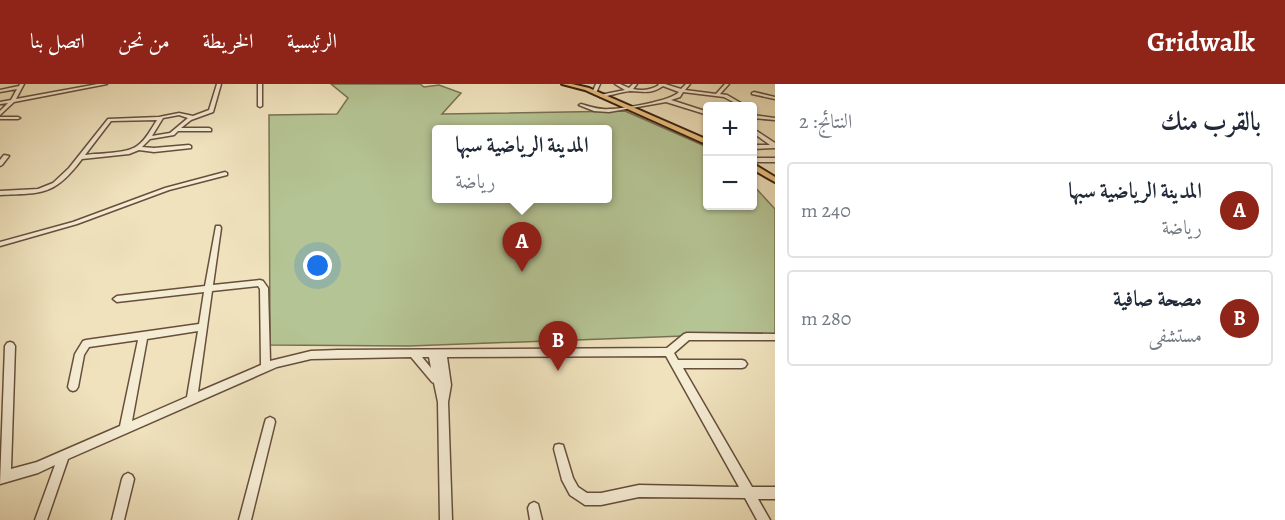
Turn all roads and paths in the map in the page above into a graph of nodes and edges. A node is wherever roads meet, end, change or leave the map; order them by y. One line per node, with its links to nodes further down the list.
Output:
1 (28, 84): 13 (street)
2 (105, 84): 22 (street)
3 (219, 84): 31 (street)
4 (260, 84): 27 (street)
5 (565, 84): 12 (main road)
6 (598, 84): 17 (street)
7 (616, 84): 14 (street)
8 (635, 84): 14 (street)
9 (662, 84): 14 (street); 16 (street)
10 (688, 84): 16 (street)
11 (727, 84): 19 (street)
12 (575, 85): 17 (main road)
13 (20, 86): 15 (street); 22 (street)
14 (630, 90): 20 (street)
15 (0, 91)
16 (682, 91): 19 (street); 23 (street)
17 (594, 92): 20 (main road)
18 (754, 93): 21 (street)
19 (717, 94): 24 (street)
20 (602, 96): 28 (main road)
21 (775, 98)
22 (13, 100): 25 (street); 30 (street)
23 (667, 100): 28 (street); 29 (street)
24 (738, 102)
25 (0, 103)
26 (581, 105): 28 (street)
27 (260, 106)
28 (626, 108): 40 (main road)
29 (703, 112)
30 (0, 116): 33 (street)
31 (192, 117): 34 (street); 36 (street)
32 (757, 117): 35 (street)
33 (18, 118)
34 (160, 118): 39 (street); 46 (street)
35 (775, 119)
36 (179, 130): 37 (street); 39 (street)
37 (209, 130)
38 (757, 132): 41 (street)
39 (148, 138): 44 (street)
40 (703, 140)
41 (775, 146): 43 (street)
42 (189, 147): 44 (street)
43 (757, 147)
44 (138, 148): 46 (street)
45 (6, 156): 49 (street)
46 (80, 157): 53 (street)
47 (775, 160): 48 (street)
48 (757, 162)
49 (0, 164)
50 (757, 165): 52 (main road)
51 (225, 174): 55 (street)
52 (775, 180)
53 (0, 193)
54 (218, 228): 56 (street)
55 (0, 244)
56 (209, 287): 57 (street); 58 (street); 67 (street)
57 (117, 299)
58 (203, 327): 59 (street); 70 (street)
59 (143, 336): 69 (street); 73 (street)
60 (775, 337): 62 (street)
61 (10, 346): 76 (street)
62 (669, 352): 64 (street); 65 (street)
63 (414, 355): 64 (street); 67 (street); 68 (street)
64 (437, 355): 68 (street); 71 (street)
65 (677, 364): 66 (street); 78 (street)
66 (742, 364)
67 (266, 367): 70 (street)
68 (437, 381): 71 (street)
69 (73, 387)
70 (192, 399): 73 (street)
71 (443, 402): 83 (street)
72 (270, 422): 82 (street)
73 (125, 429): 75 (street)
74 (559, 449): 78 (street)
75 (64, 456): 76 (street); 80 (street)
76 (2, 478)
77 (128, 478): 81 (street)
78 (748, 493): 79 (street); 84 (street)
79 (775, 493)
80 (41, 520)
81 (118, 520)
82 (245, 520)
83 (446, 520)
84 (764, 520)

